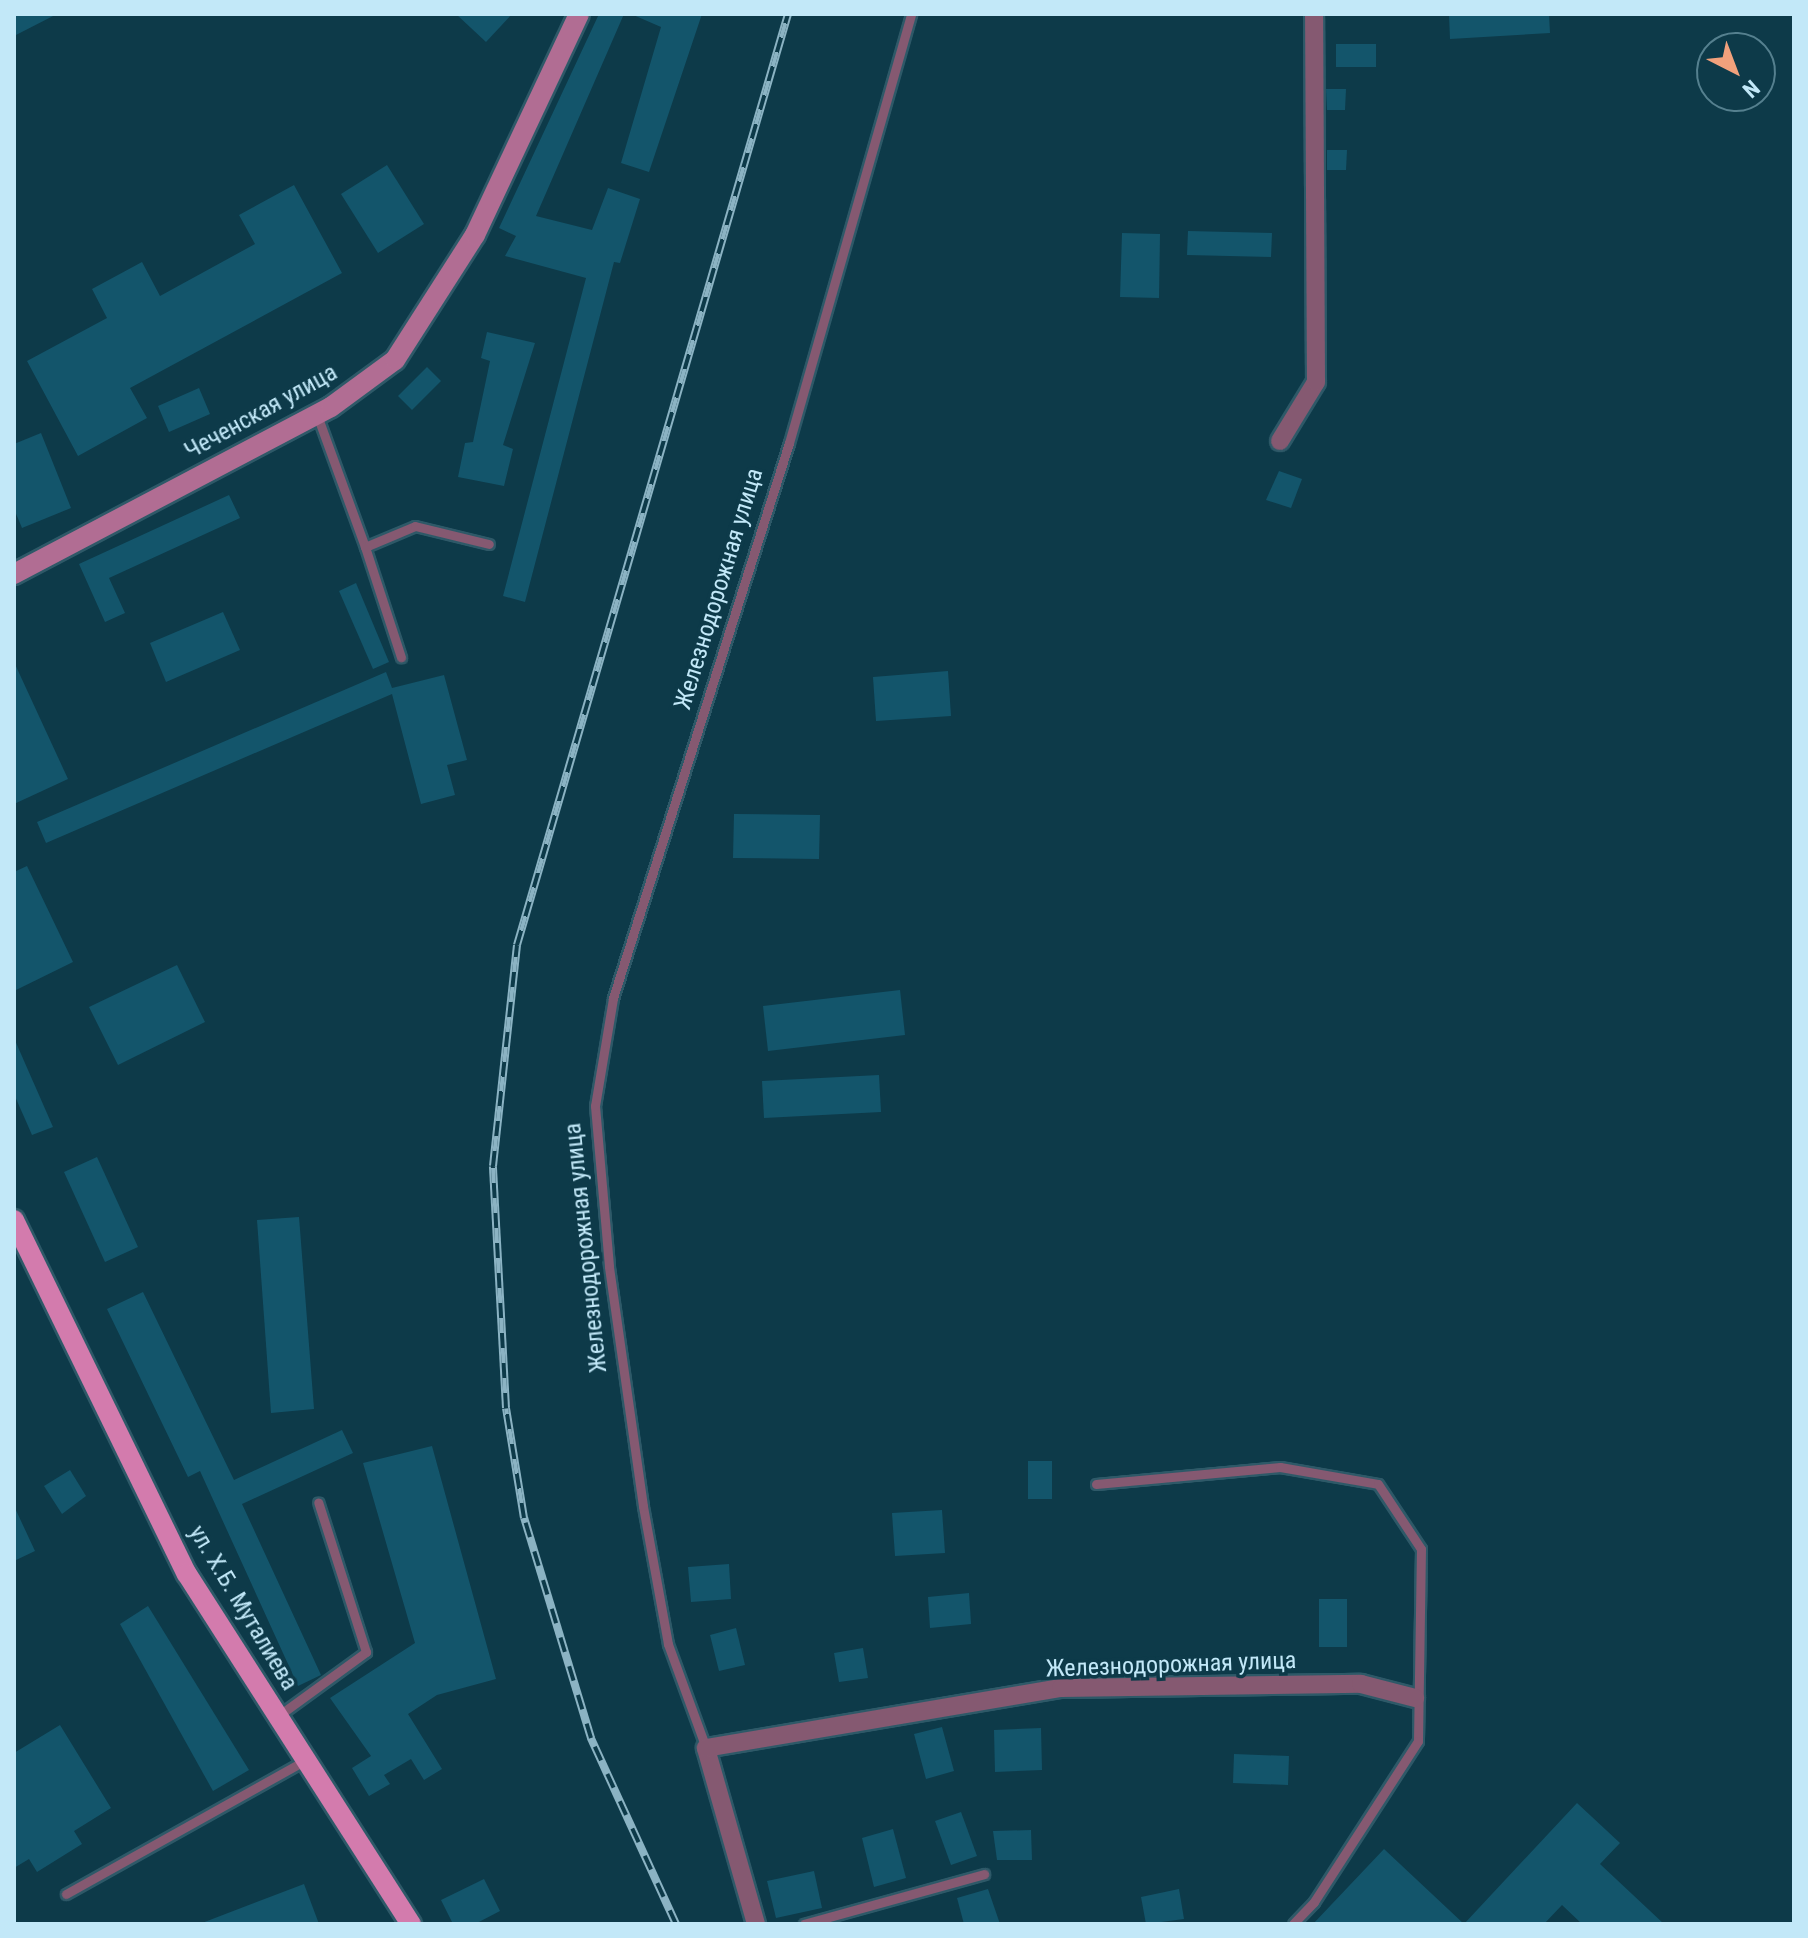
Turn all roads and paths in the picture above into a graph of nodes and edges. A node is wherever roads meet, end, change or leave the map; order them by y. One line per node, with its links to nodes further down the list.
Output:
1 (579, 14): 4 (main road, Чеченская улица)
2 (911, 14): 15 (lane, Железнодорожная улица)
3 (1314, 14): 5 (street)
4 (317, 415): 7 (lane); 8 (main road, Чеченская улица)
5 (1280, 441)
6 (489, 544): 7 (lane)
7 (365, 547): 9 (lane)
8 (14, 574)
9 (401, 657)
10 (14, 1220): 14 (main road, ул. Х.Б. Муталиева)
11 (1096, 1484): 13 (lane)
12 (318, 1502): 14 (lane)
13 (1415, 1698): 15 (street, Железнодорожная улица); 22 (lane)
14 (278, 1716): 16 (main road, ул. Х.Б. Муталиева)
15 (706, 1748): 20 (street)
16 (306, 1760): 18 (lane); 19 (main road, ул. Х.Б. Муталиева)
17 (984, 1874): 21 (lane)
18 (66, 1894)
19 (411, 1924)
20 (756, 1924)
21 (804, 1924)
22 (1293, 1924)

